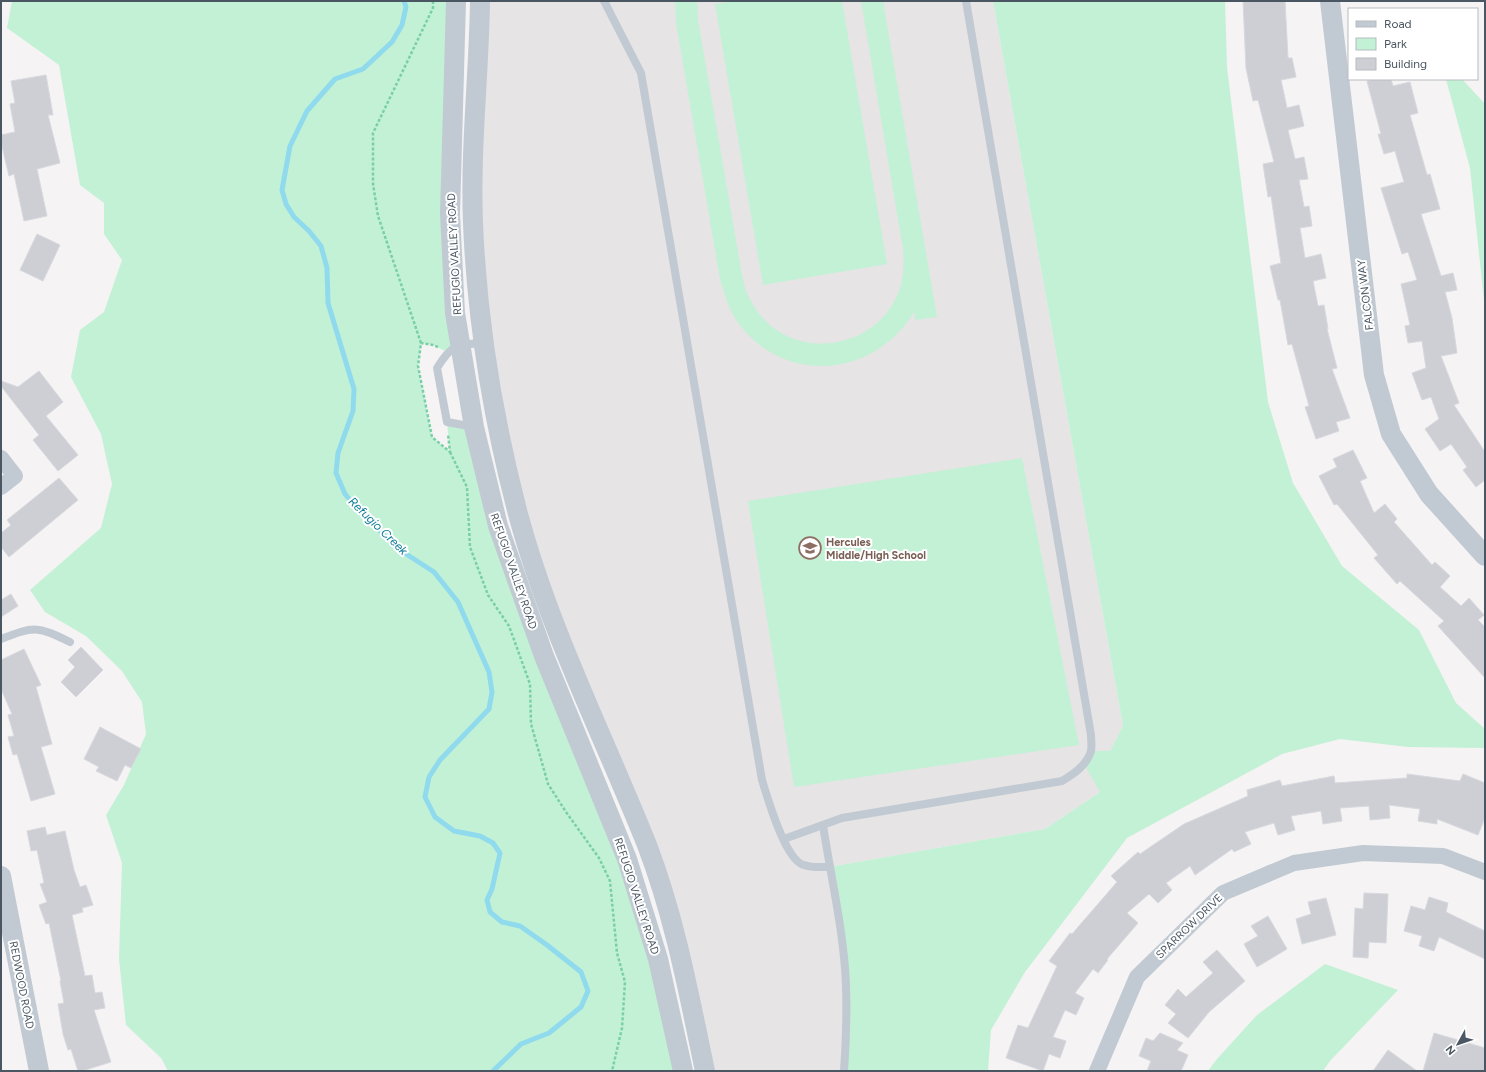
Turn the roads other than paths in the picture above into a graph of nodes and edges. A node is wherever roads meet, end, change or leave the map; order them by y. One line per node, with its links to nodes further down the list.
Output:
1 (456, 1): 7 (street, REFUGIO VALLEY ROAD)
2 (480, 1): 6 (street, REFUGIO VALLEY ROAD)
3 (604, 1): 15 (lane)
4 (966, 1): 14 (lane)
5 (1330, 1): 11 (street, FALCON WAY)
6 (483, 343): 7 (lane); 21 (street, REFUGIO VALLEY ROAD)
7 (461, 345): 8 (street, REFUGIO VALLEY ROAD); 8 (lane)
8 (474, 427): 20 (street, REFUGIO VALLEY ROAD)
9 (1, 458): 10 (street)
10 (1, 487)
11 (1485, 556)
12 (1, 639): 13 (lane)
13 (70, 642)
14 (823, 825): 15 (lane); 16 (lane)
15 (784, 839): 16 (lane)
16 (829, 867): 22 (lane)
17 (1485, 872): 23 (street, SPARROW DRIVE)
18 (1, 876): 19 (street, REDWOOD ROAD)
19 (38, 1071)
20 (683, 1071)
21 (705, 1071)
22 (844, 1071)
23 (1097, 1071)

